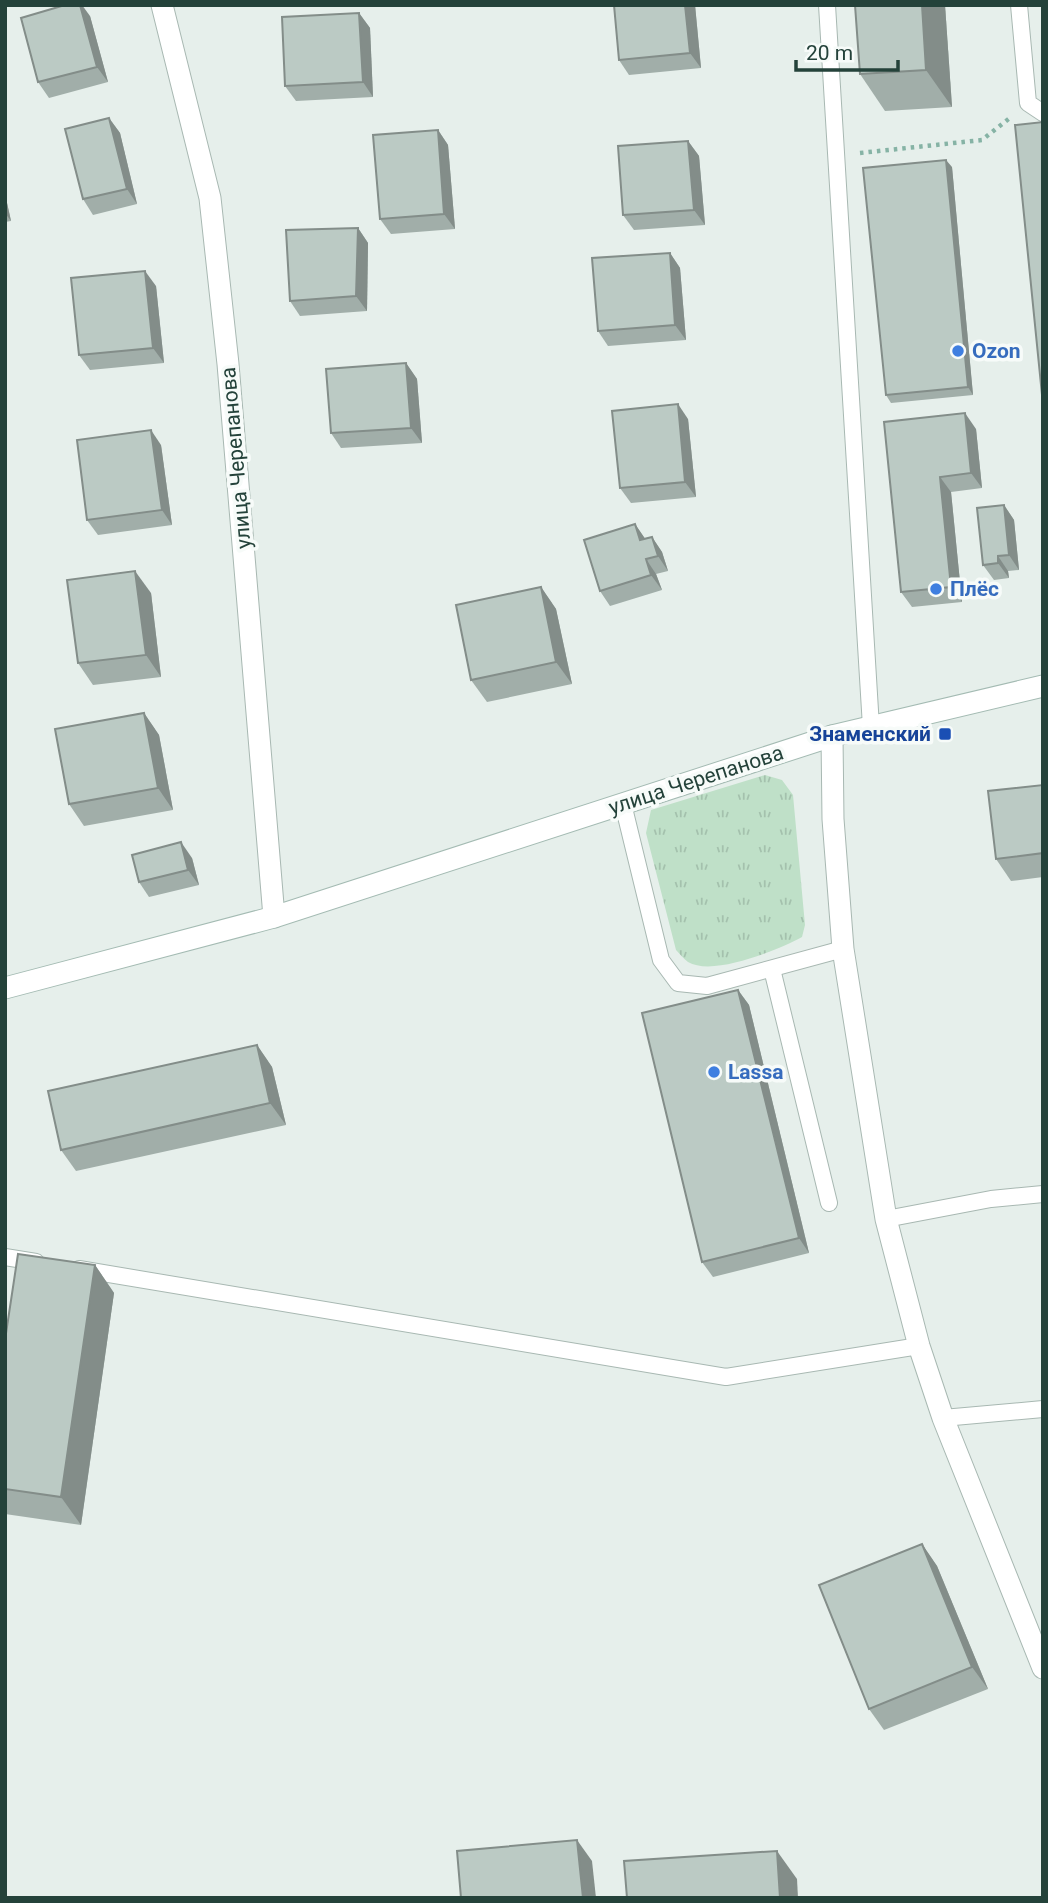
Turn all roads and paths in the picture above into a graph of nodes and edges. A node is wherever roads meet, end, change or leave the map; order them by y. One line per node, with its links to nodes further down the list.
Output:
1 (162, 5): 11 (street, улица Черепанова)
2 (827, 5): 6 (lane)
3 (1019, 5): 4 (lane)
4 (1028, 103): 5 (lane); 6 (path)
5 (1043, 113)
6 (837, 155): 8 (lane)
7 (1043, 686): 8 (street, улица Черепанова)
8 (871, 727): 9 (street, улица Черепанова)
9 (832, 736): 10 (street, улица Черепанова); 12 (street)
10 (623, 804): 11 (street, улица Черепанова); 13 (lane)
11 (274, 917): 14 (street, улица Черепанова)
12 (843, 949): 13 (lane); 17 (street)
13 (772, 969): 16 (lane)
14 (5, 988)
15 (1043, 1194): 17 (lane)
16 (829, 1203)
17 (887, 1219): 19 (street)
18 (5, 1256): 19 (lane)
19 (919, 1346): 21 (street)
20 (1043, 1409): 21 (lane)
21 (943, 1418): 22 (street)
22 (1043, 1668)

